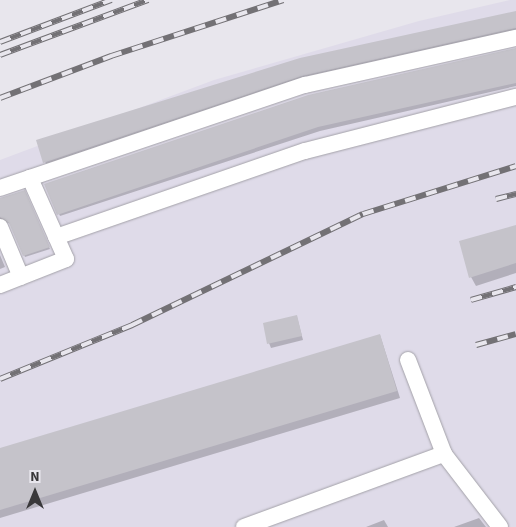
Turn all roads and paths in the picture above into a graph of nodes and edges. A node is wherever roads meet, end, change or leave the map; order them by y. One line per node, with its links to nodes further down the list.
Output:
1 (516, 38): 3 (lane)
2 (516, 97): 6 (lane)
3 (30, 178): 4 (lane); 6 (lane)
4 (0, 188)
5 (0, 227): 7 (lane)
6 (56, 237): 7 (lane)
7 (21, 277): 8 (lane)
8 (0, 285)
9 (408, 360): 10 (lane)
10 (444, 454): 11 (lane); 12 (lane)
11 (244, 527)
12 (500, 527)

